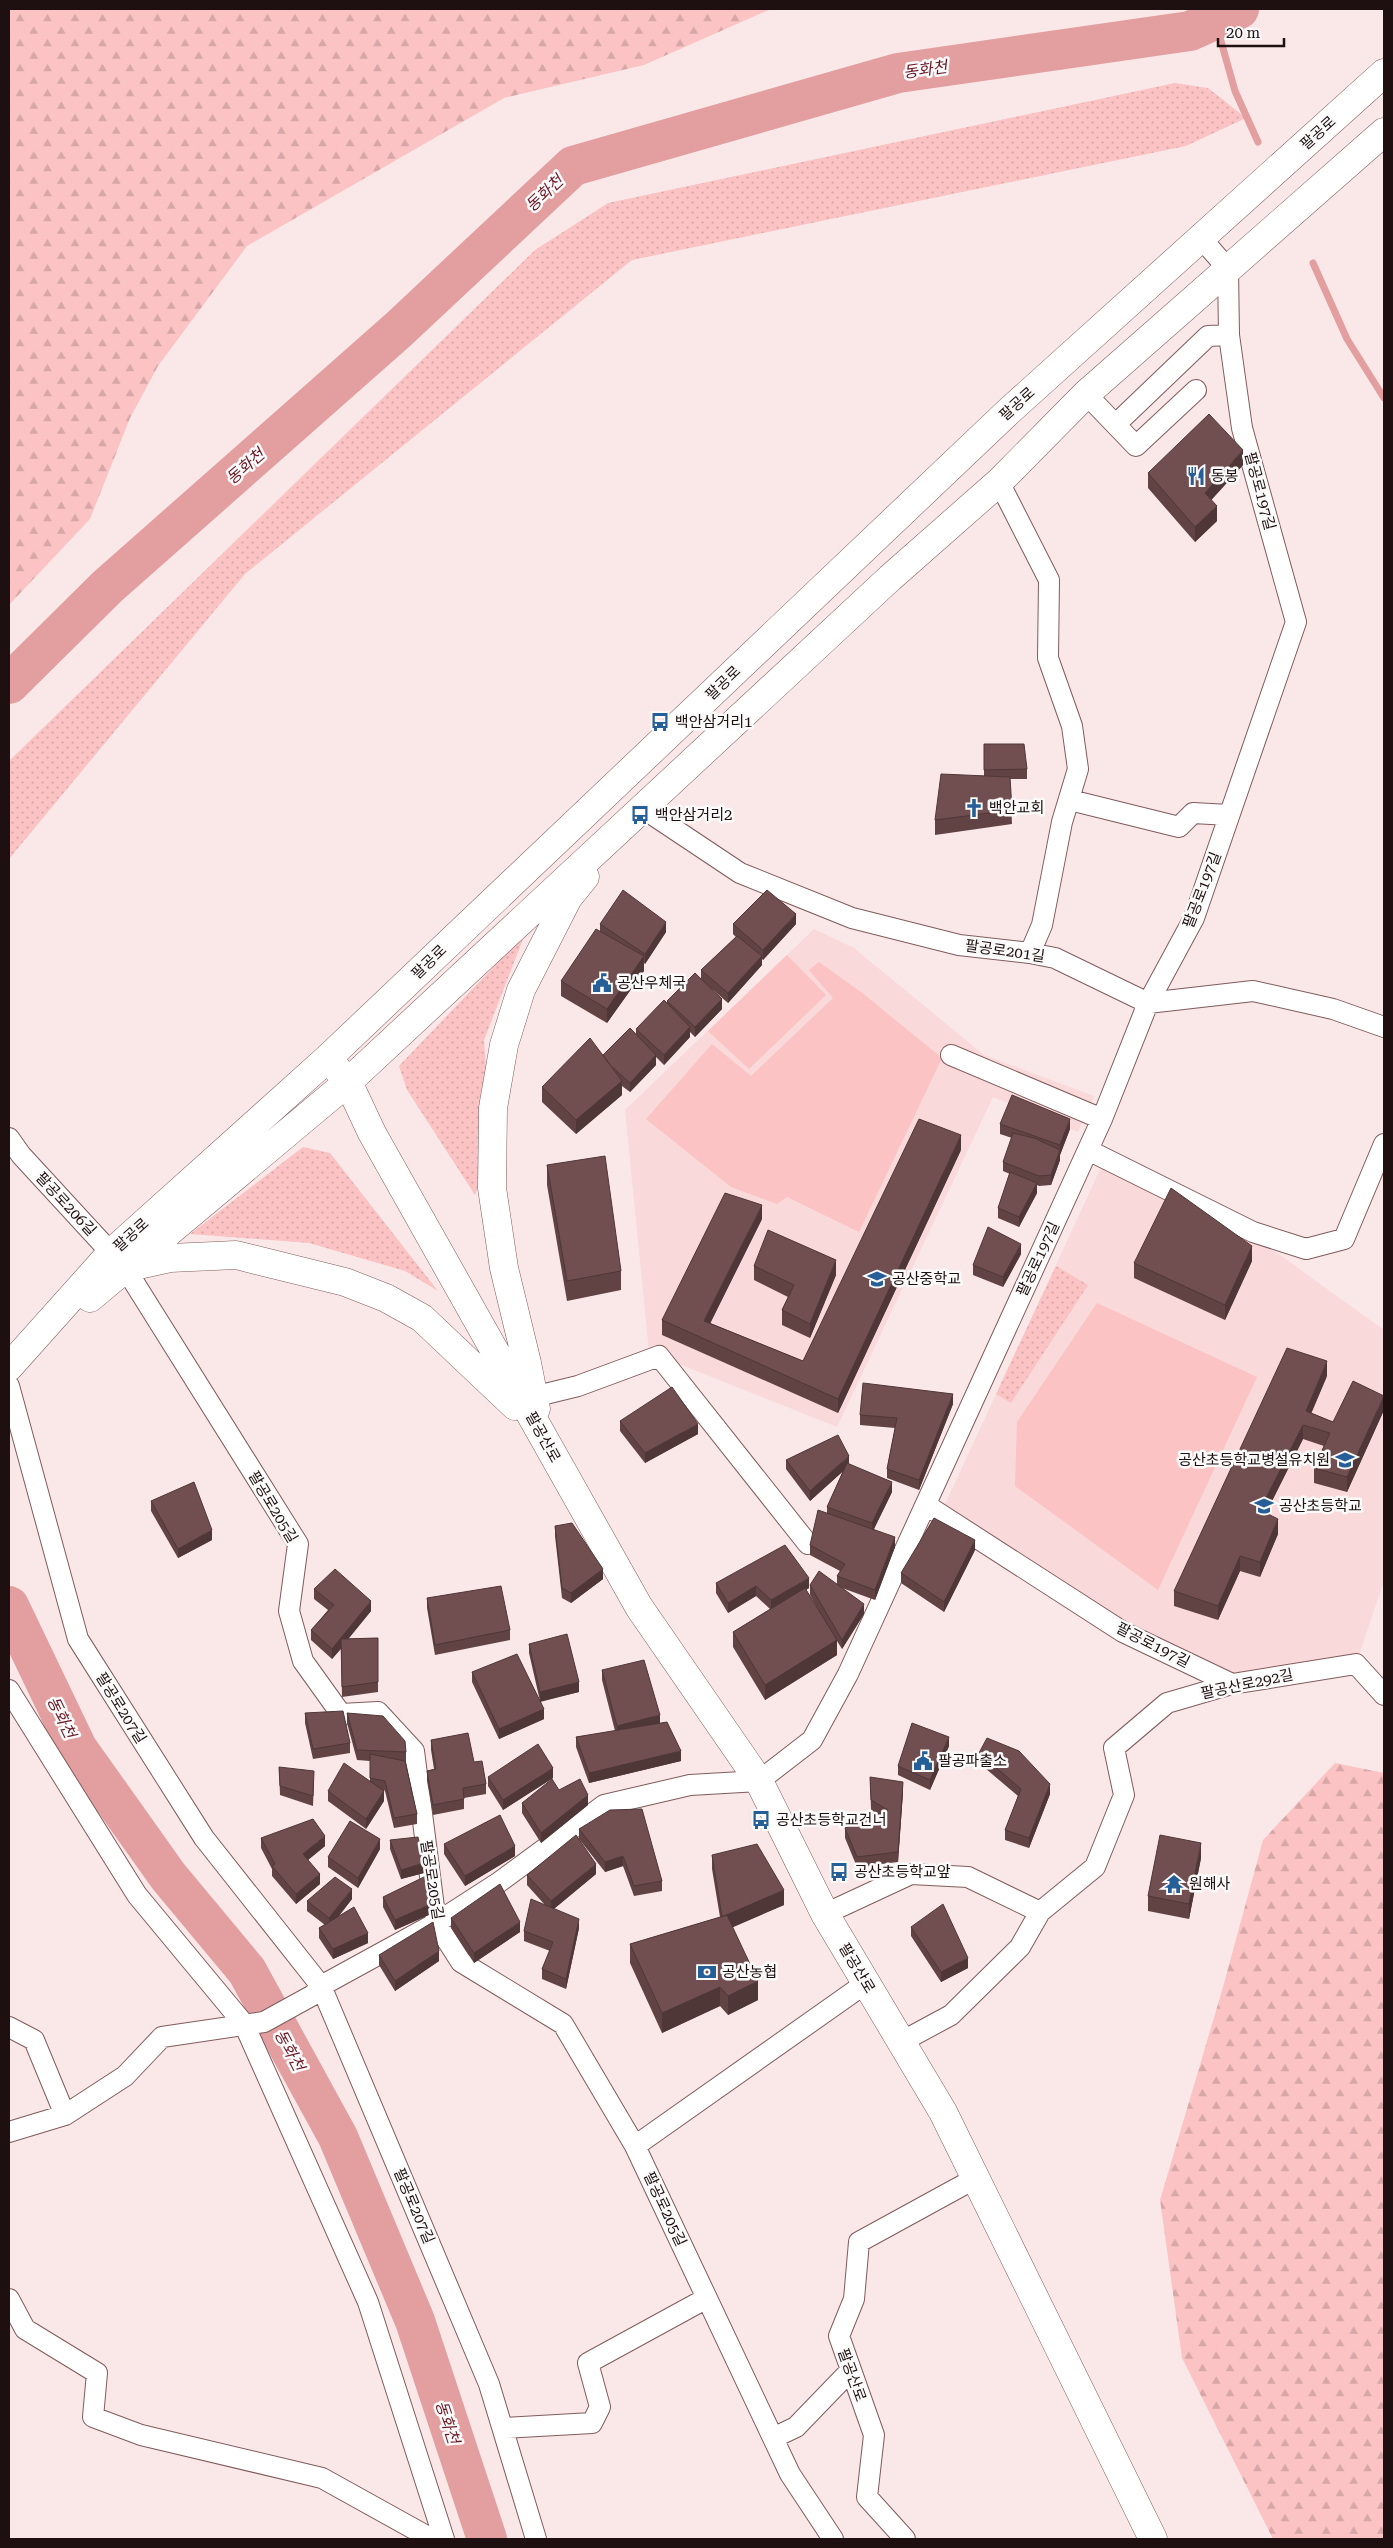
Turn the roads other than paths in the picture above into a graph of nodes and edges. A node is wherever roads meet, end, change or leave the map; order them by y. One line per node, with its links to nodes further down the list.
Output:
1 (1384, 73): 3 (main road, 팔공로)
2 (1384, 132): 4 (main road, 팔공로)
3 (1201, 238): 4 (street); 17 (main road, 팔공로)
4 (1228, 269): 5 (street, 팔공로197길); 7 (main road, 팔공로)
5 (1229, 335): 8 (street); 12 (street, 팔공로197길)
6 (1196, 390): 8 (street)
7 (1086, 394): 8 (street); 9 (main road, 팔공로)
8 (1116, 424)
9 (1000, 482): 10 (street); 11 (main road, 팔공로)
10 (1070, 800): 12 (street); 13 (street)
11 (641, 807): 13 (street, 팔공로201길); 18 (main road, 팔공로); 26 (main road)
12 (1230, 815): 14 (street, 팔공로197길)
13 (1030, 953): 14 (street, 팔공로201길)
14 (1148, 1004): 15 (street); 19 (street, 팔공로197길)
15 (1384, 1027)
16 (951, 1055): 19 (street)
17 (328, 1058): 18 (main road, 팔공산로); 23 (main road, 팔공로)
18 (348, 1082): 23 (main road, 팔공로); 27 (main road, 팔공산로)
19 (1102, 1119): 22 (street, 팔공로197길)
20 (9, 1138): 23 (street, 팔공로206길)
21 (1384, 1144): 22 (street)
22 (1088, 1150): 28 (street, 팔공로197길)
23 (118, 1260): 24 (main road, 팔공로); 27 (main road); 36 (street, 팔공로205길)
24 (9, 1367)
25 (9, 1386): 38 (street, 팔공로207길)
26 (534, 1397): 27 (main road); 29 (street)
27 (539, 1430): 33 (main road, 팔공산로)
28 (926, 1505): 30 (street, 팔공로197길); 33 (street, 팔공로197길)
29 (808, 1544)
30 (1232, 1684): 32 (street, 팔공산로292길); 34 (street, 팔공산로292길)
31 (9, 1690): 39 (street)
32 (1384, 1695)
33 (759, 1781): 35 (main road, 팔공산로); 36 (street)
34 (1040, 1912): 35 (street); 41 (street, 팔공산로292길)
35 (825, 1914): 37 (main road, 팔공산로)
36 (436, 1923): 38 (street); 44 (street, 팔공로205길)
37 (866, 1983): 41 (main road, 팔공산로); 44 (street)
38 (317, 1990): 39 (street); 49 (street, 팔공로207길)
39 (254, 2023): 42 (street); 52 (street)
40 (9, 2027): 42 (street)
41 (901, 2042): 45 (main road, 팔공산로)
42 (65, 2115): 43 (street)
43 (9, 2132)
44 (635, 2146): 46 (street, 팔공로205길)
45 (976, 2178): 48 (street, 팔공산로); 56 (main road, 팔공산로)
46 (707, 2298): 49 (street); 50 (street, 팔공로205길)
47 (9, 2299): 51 (street)
48 (851, 2370): 50 (street); 55 (street, 팔공산로)
49 (503, 2428): 53 (street, 팔공로207길)
50 (773, 2438): 54 (street, 팔공로205길)
51 (432, 2539)
52 (444, 2539)
53 (536, 2539)
54 (834, 2539)
55 (905, 2539)
56 (1153, 2539)

